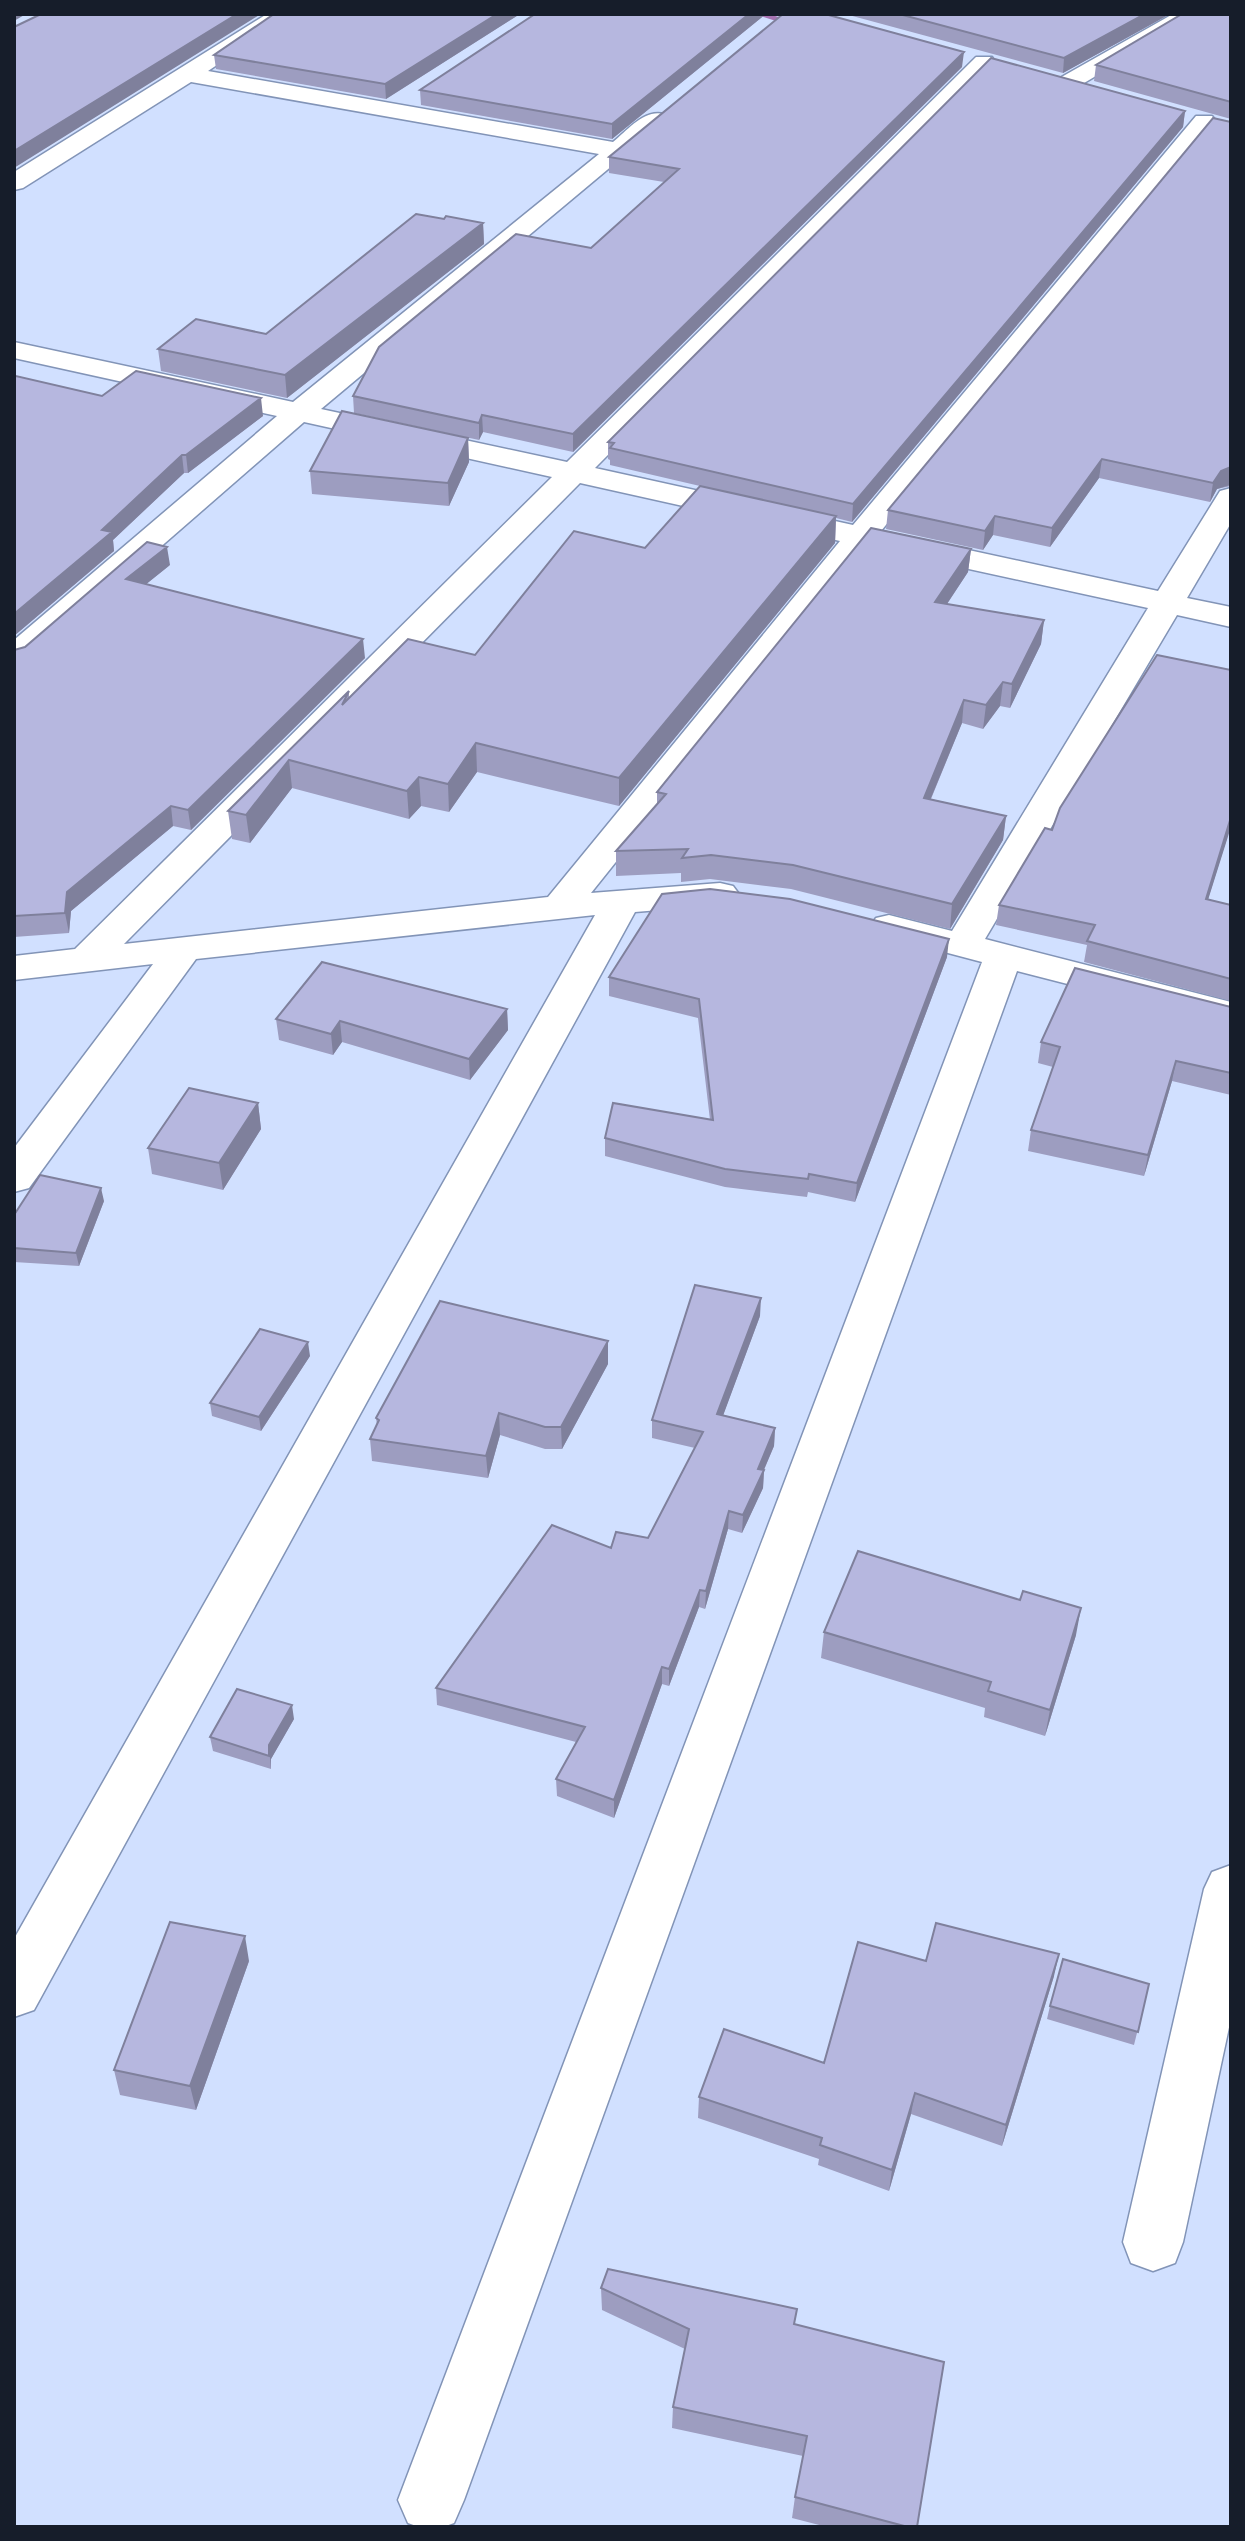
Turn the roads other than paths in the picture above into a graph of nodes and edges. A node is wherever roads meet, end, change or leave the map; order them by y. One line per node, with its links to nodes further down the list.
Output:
1 (282, 14): 4 (street)
2 (1189, 14): 6 (street)
3 (983, 61): 18 (street)
4 (186, 74): 10 (street); 14 (street)
5 (1039, 77): 6 (street)
6 (1066, 84): 7 (street)
7 (1097, 92)
8 (416, 95): 10 (street)
9 (678, 101): 13 (street)
10 (390, 111): 13 (street)
11 (1173, 113): 12 (street)
12 (1217, 125): 20 (street)
13 (619, 150): 17 (street)
14 (14, 183)
15 (29, 353): 16 (street); 17 (street)
16 (14, 378)
17 (299, 412): 18 (street); 23 (street)
18 (571, 472): 20 (street); 30 (street)
19 (1231, 497): 21 (street)
20 (860, 536): 21 (street); 26 (street)
21 (1167, 603): 22 (street); 29 (street)
22 (1231, 617)
23 (14, 657)
24 (751, 898): 25 (street)
25 (623, 900): 26 (street); 35 (street)
26 (560, 907): 28 (street)
27 (849, 916): 29 (street)
28 (184, 949): 30 (street); 33 (street)
29 (984, 949): 32 (street); 37 (street)
30 (86, 960): 31 (street)
31 (14, 968)
32 (1231, 1014)
33 (14, 1178)
34 (1231, 1889): 36 (street)
35 (14, 1992)
36 (1153, 2242)
37 (431, 2500)

